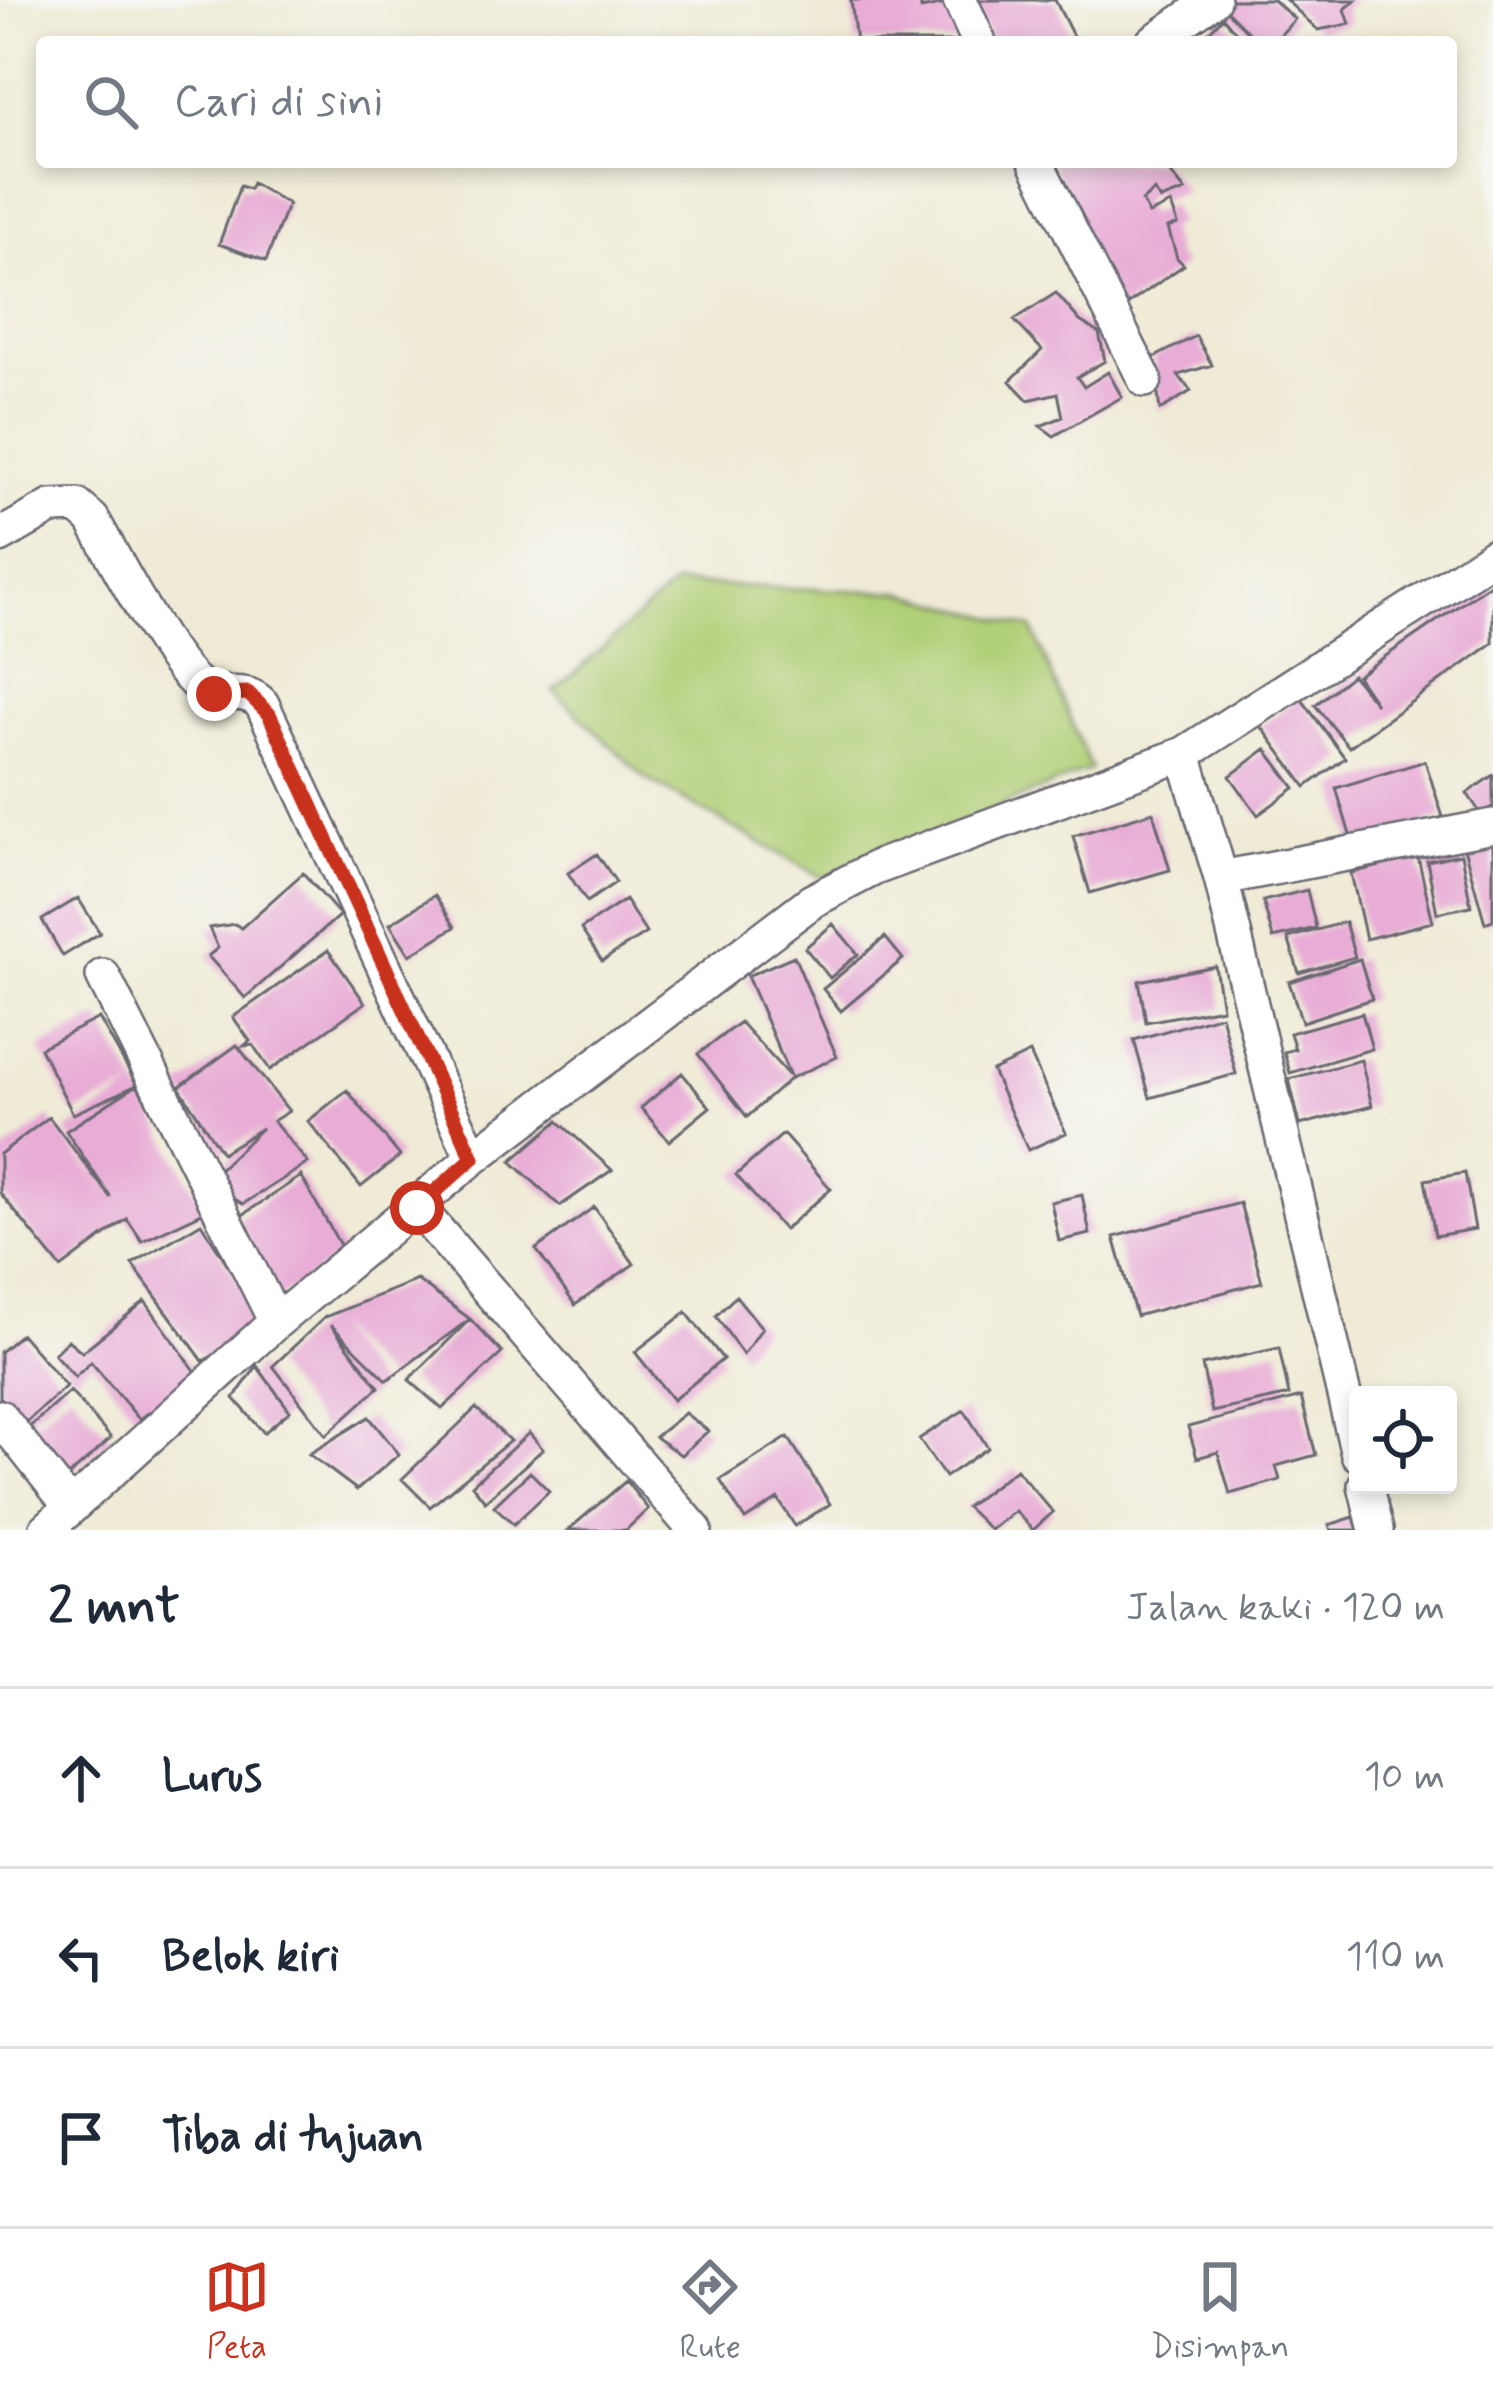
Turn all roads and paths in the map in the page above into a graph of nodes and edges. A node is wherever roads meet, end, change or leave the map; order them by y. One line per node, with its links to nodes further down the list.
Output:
1 (960, 0): 3 (street)
2 (1213, 0): 4 (street)
3 (976, 36)
4 (1162, 36)
5 (1039, 168): 6 (street)
6 (1145, 380)
7 (0, 536): 13 (street)
8 (1493, 556): 9 (street)
9 (1184, 754): 11 (street); 13 (street)
10 (1493, 826): 11 (street)
11 (1221, 878): 16 (street)
12 (104, 976): 15 (street)
13 (473, 1158): 14 (street)
14 (417, 1208): 15 (street); 20 (street)
15 (276, 1322): 19 (street)
16 (1349, 1416)
17 (0, 1417): 19 (street)
18 (1367, 1494): 21 (street)
19 (58, 1518)
20 (694, 1530)
21 (1376, 1530)

